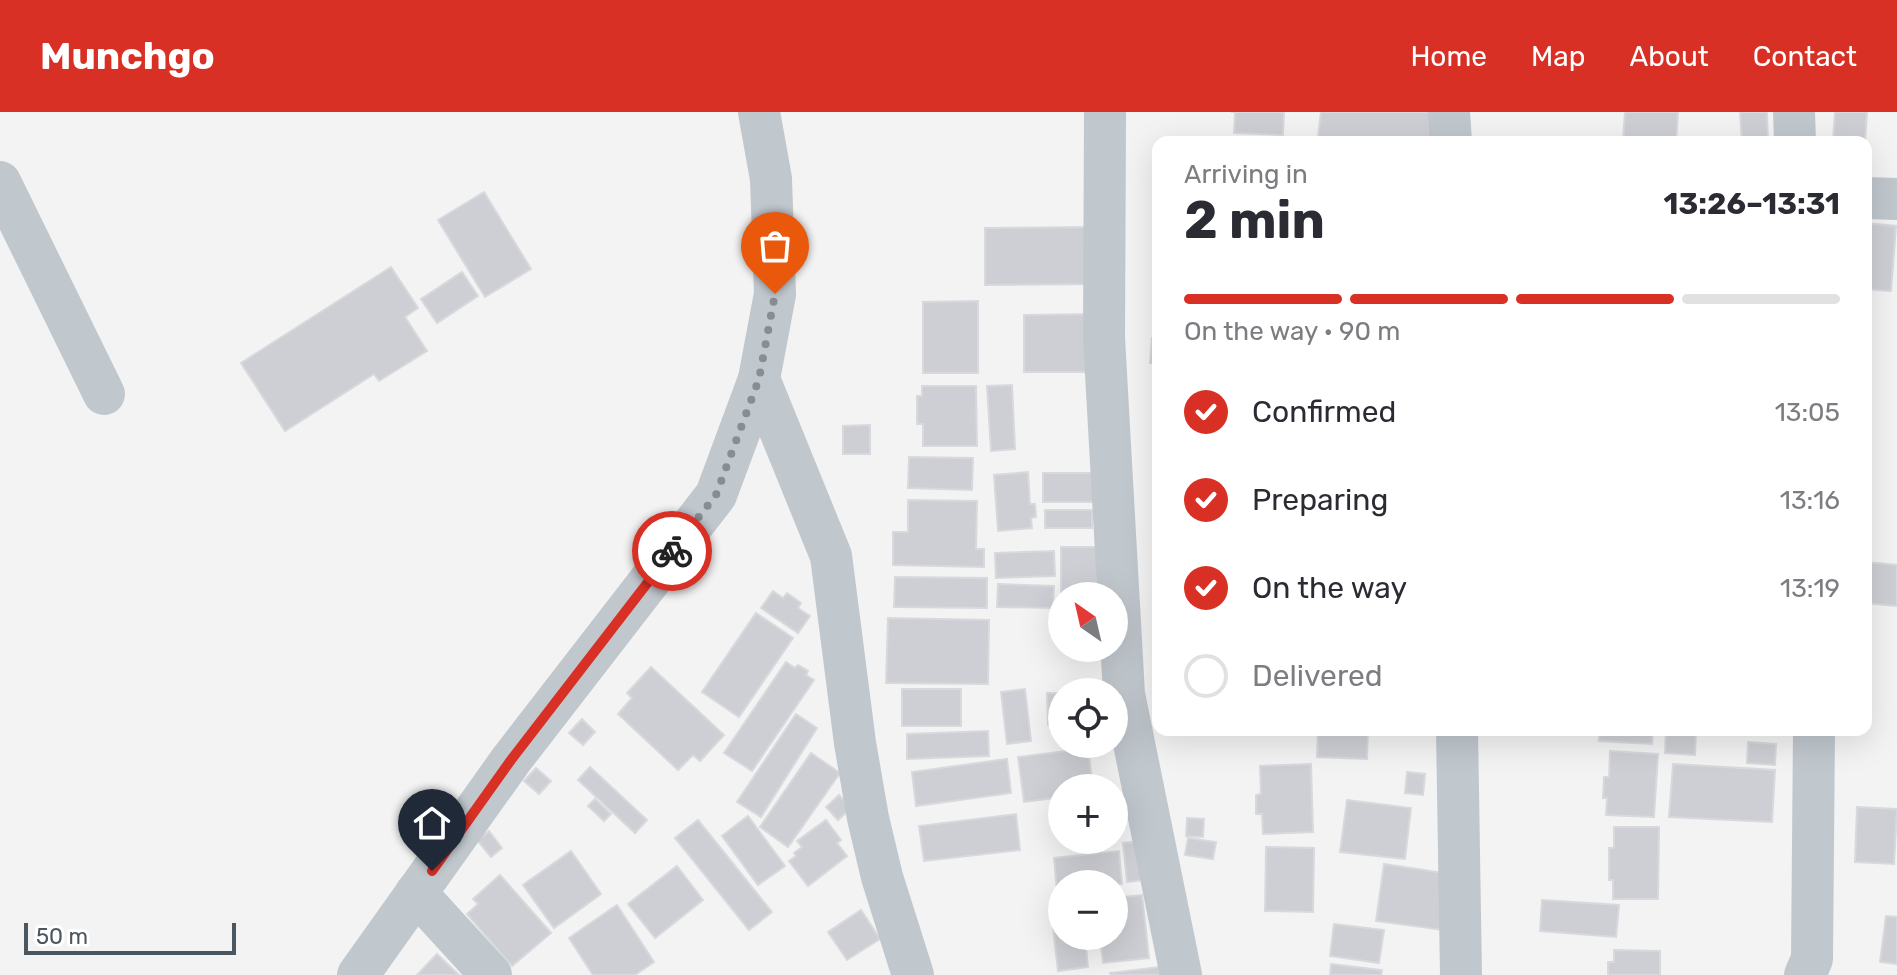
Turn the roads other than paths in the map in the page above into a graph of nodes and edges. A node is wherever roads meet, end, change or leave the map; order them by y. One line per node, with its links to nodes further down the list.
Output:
1 (759, 112): 10 (street)
2 (1105, 112): 18 (street)
3 (1449, 112): 5 (street)
4 (1794, 112): 6 (street)
5 (1451, 136)
6 (1795, 136)
7 (0, 182): 11 (street)
8 (1872, 198): 9 (street)
9 (1897, 199)
10 (759, 379): 14 (street); 17 (street)
11 (104, 394)
12 (1457, 736): 19 (street)
13 (1814, 736): 20 (street)
14 (416, 893): 15 (street); 16 (street)
15 (358, 975)
16 (491, 975)
17 (913, 975)
18 (1181, 975)
19 (1461, 975)
20 (1805, 975)

